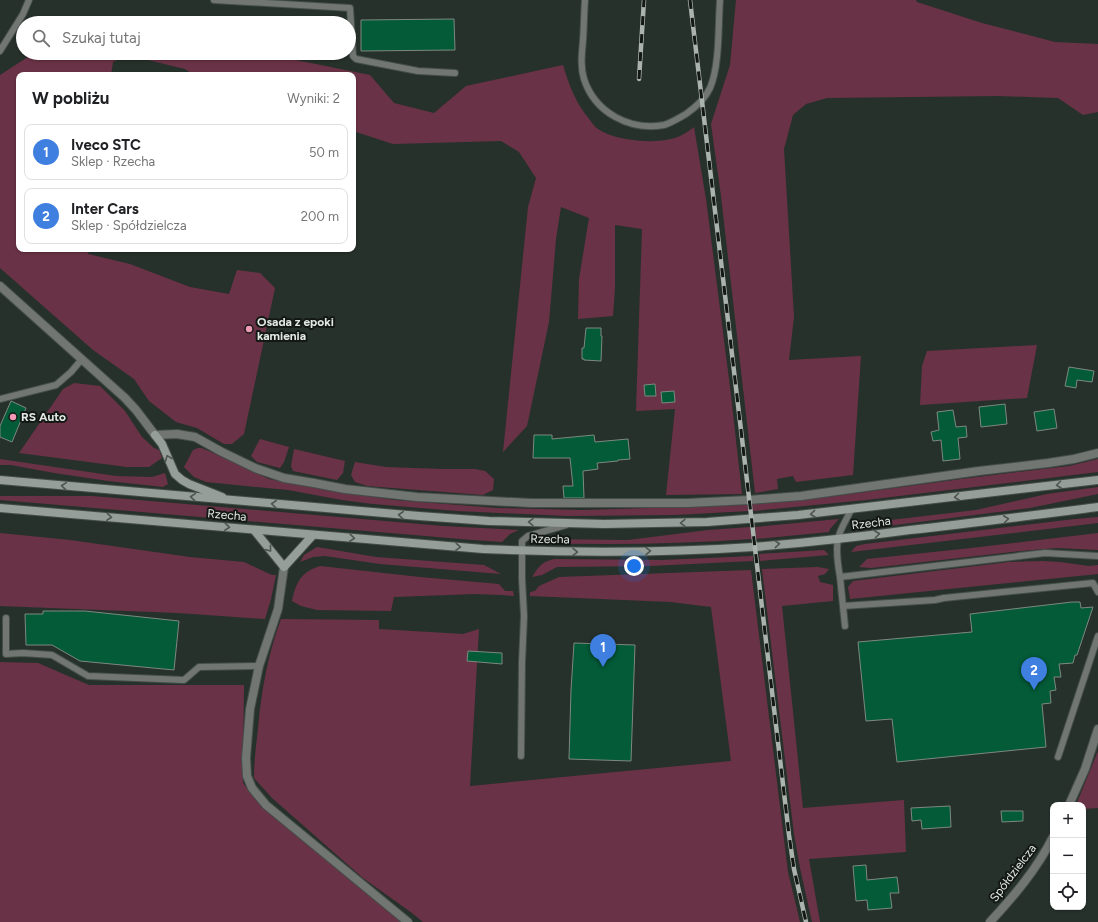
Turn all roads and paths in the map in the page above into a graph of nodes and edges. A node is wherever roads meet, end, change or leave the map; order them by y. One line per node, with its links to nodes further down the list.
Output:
1 (29, 0): 5 (lane)
2 (214, 0): 6 (lane)
3 (585, 0): 4 (lane)
4 (720, 0)
5 (22, 16)
6 (350, 16)
7 (16, 25): 8 (lane)
8 (0, 51)
9 (356, 59): 10 (lane)
10 (454, 73)
11 (0, 286): 12 (street)
12 (82, 359): 13 (lane); 14 (street)
13 (0, 399)
14 (155, 435): 15 (street); 18 (main road, one-way to 14)
15 (1098, 453)
16 (0, 480): 18 (main road, Rzecha, one-way to 16)
17 (1098, 480): 21 (main road, Rzecha, one-way to 21)
18 (232, 500): 22 (main road, Rzecha, one-way to 18)
19 (0, 508): 23 (main road, Rzecha, one-way to 23)
20 (1098, 508): 25 (main road, Rzecha, one-way to 20)
21 (852, 510): 22 (main road, Rzecha, one-way to 22); 25 (lane)
22 (570, 524): 26 (lane)
23 (254, 530): 24 (main road, Rzecha); 28 (main road, one-way to 28)
24 (313, 535): 26 (main road, Rzecha, one-way to 26); 28 (main road)
25 (838, 539): 26 (main road, Rzecha, one-way to 25); 29 (lane)
26 (522, 551): 37 (lane)
27 (1098, 556): 29 (lane)
28 (284, 567): 35 (street)
29 (840, 577): 31 (lane)
30 (1098, 592): 31 (lane)
31 (843, 606): 33 (lane)
32 (6, 618): 35 (lane)
33 (845, 626)
34 (1098, 636): 38 (lane)
35 (259, 666): 41 (street)
36 (1098, 729): 39 (street)
37 (521, 756)
38 (1058, 757)
39 (1070, 802)
40 (1052, 838): 42 (street, Spółdzielcza)
41 (408, 922)
42 (990, 922)

